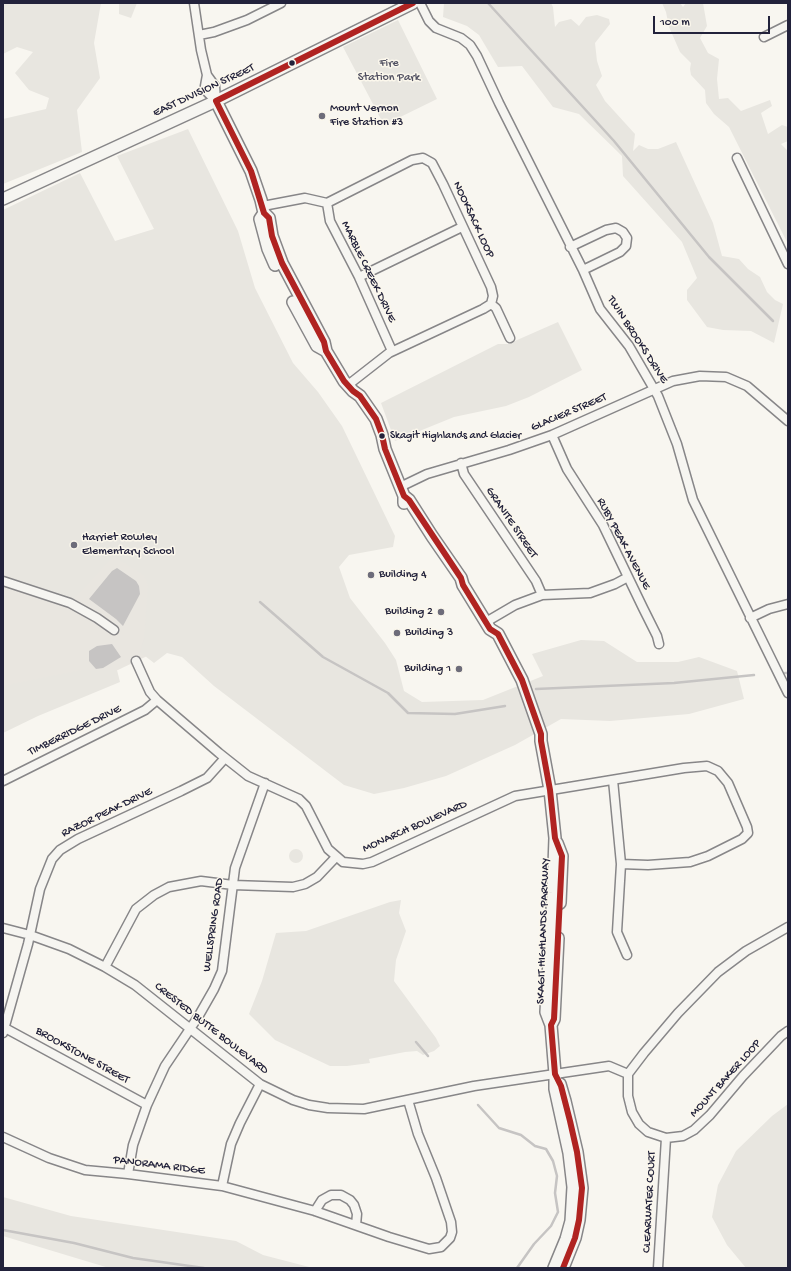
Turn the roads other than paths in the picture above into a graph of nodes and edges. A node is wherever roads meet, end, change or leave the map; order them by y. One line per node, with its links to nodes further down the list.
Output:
1 (194, 3): 6 (street)
2 (281, 3): 6 (street)
3 (413, 3): 8 (street, EAST DIVISION STREET)
4 (420, 3): 14 (street, TWIN BROOKS DRIVE)
5 (788, 25): 7 (street)
6 (199, 34): 8 (street)
7 (764, 37)
8 (216, 101): 10 (street, EAST DIVISION STREET); 12 (street, SKAGIT HIGHLANDS PARKWAY)
9 (737, 158): 15 (street)
10 (3, 199)
11 (326, 203): 12 (street); 13 (street, NOOKSACK LOOP); 17 (street, MARBLE CREEK DRIVE)
12 (263, 209): 21 (street, SKAGIT HIGHLANDS PARKWAY)
13 (462, 227): 17 (street); 18 (street, NOOKSACK LOOP)
14 (570, 247): 16 (street, TWIN BROOKS DRIVE); 16 (street)
15 (788, 264)
16 (583, 270): 22 (street, TWIN BROOKS DRIVE)
17 (359, 277): 20 (street, MARBLE CREEK DRIVE)
18 (490, 304): 19 (street); 20 (street)
19 (510, 338)
20 (392, 351): 21 (street)
21 (351, 388): 26 (street, SKAGIT HIGHLANDS PARKWAY)
22 (655, 389): 23 (street, GLACIER STREET); 24 (street, GLACIER STREET); 31 (street, TWIN BROOKS DRIVE)
23 (788, 421)
24 (552, 435): 25 (street, GLACIER STREET); 27 (street, RUBY PEAK AVENUE)
25 (461, 464): 26 (street, GLACIER STREET); 29 (street, GRANITE STREET)
26 (402, 491): 32 (street, SKAGIT HIGHLANDS PARKWAY)
27 (628, 577): 29 (street); 34 (street, RUBY PEAK AVENUE)
28 (3, 581): 33 (street)
29 (542, 595): 32 (street)
30 (788, 604): 31 (street)
31 (750, 618): 36 (street, TWIN BROOKS DRIVE)
32 (488, 626): 42 (street, SKAGIT HIGHLANDS PARKWAY)
33 (114, 630)
34 (659, 644)
35 (136, 661): 37 (street)
36 (788, 693)
37 (157, 700): 38 (street); 40 (street, TIMBERRIDGE DRIVE)
38 (225, 758): 41 (street); 48 (street, RAZOR PEAK DRIVE)
39 (612, 780): 42 (street, MONARCH BOULEVARD); 44 (street); 44 (street, MONARCH BOULEVARD)
40 (3, 781)
41 (265, 784): 43 (street); 45 (street, WELLSPRING ROAD)
42 (550, 790): 43 (street, MONARCH BOULEVARD); 54 (street, SKAGIT HIGHLANDS PARKWAY)
43 (336, 857): 45 (street)
44 (621, 864): 49 (street)
45 (233, 885): 50 (street); 51 (street, WELLSPRING ROAD)
46 (788, 927): 55 (street)
47 (3, 928): 48 (street, CRESTED BUTTE BOULEVARD)
48 (30, 935): 50 (street, CRESTED BUTTE BOULEVARD); 52 (street, RAZOR PEAK DRIVE)
49 (626, 955)
50 (104, 967): 51 (street, CRESTED BUTTE BOULEVARD)
51 (190, 1029): 56 (street, CRESTED BUTTE BOULEVARD); 58 (street, WELLSPRING ROAD)
52 (4, 1031): 58 (street, BROOKSTONE STREET)
53 (788, 1032): 60 (street, MOUNT BAKER LOOP)
54 (555, 1074): 55 (street); 57 (street, CRESTED BUTTE BOULEVARD); 65 (street, SKAGIT HIGHLANDS PARKWAY); 66 (street, SKAGIT HIGHLANDS PARKWAY)
55 (628, 1074): 60 (street, MOUNT BAKER LOOP)
56 (260, 1084): 57 (street, CRESTED BUTTE BOULEVARD); 62 (street)
57 (408, 1100): 64 (street, PANORAMA RIDGE)
58 (147, 1105): 61 (street, WELLSPRING ROAD)
59 (3, 1137): 61 (street, PANORAMA RIDGE)
60 (666, 1138): 67 (street, CLEARWATER COURT)
61 (128, 1174): 62 (street, PANORAMA RIDGE)
62 (222, 1186): 63 (street, PANORAMA RIDGE)
63 (315, 1211): 64 (street, PANORAMA RIDGE); 64 (street)
64 (356, 1225)
65 (554, 1268)
66 (563, 1268)
67 (658, 1268)

